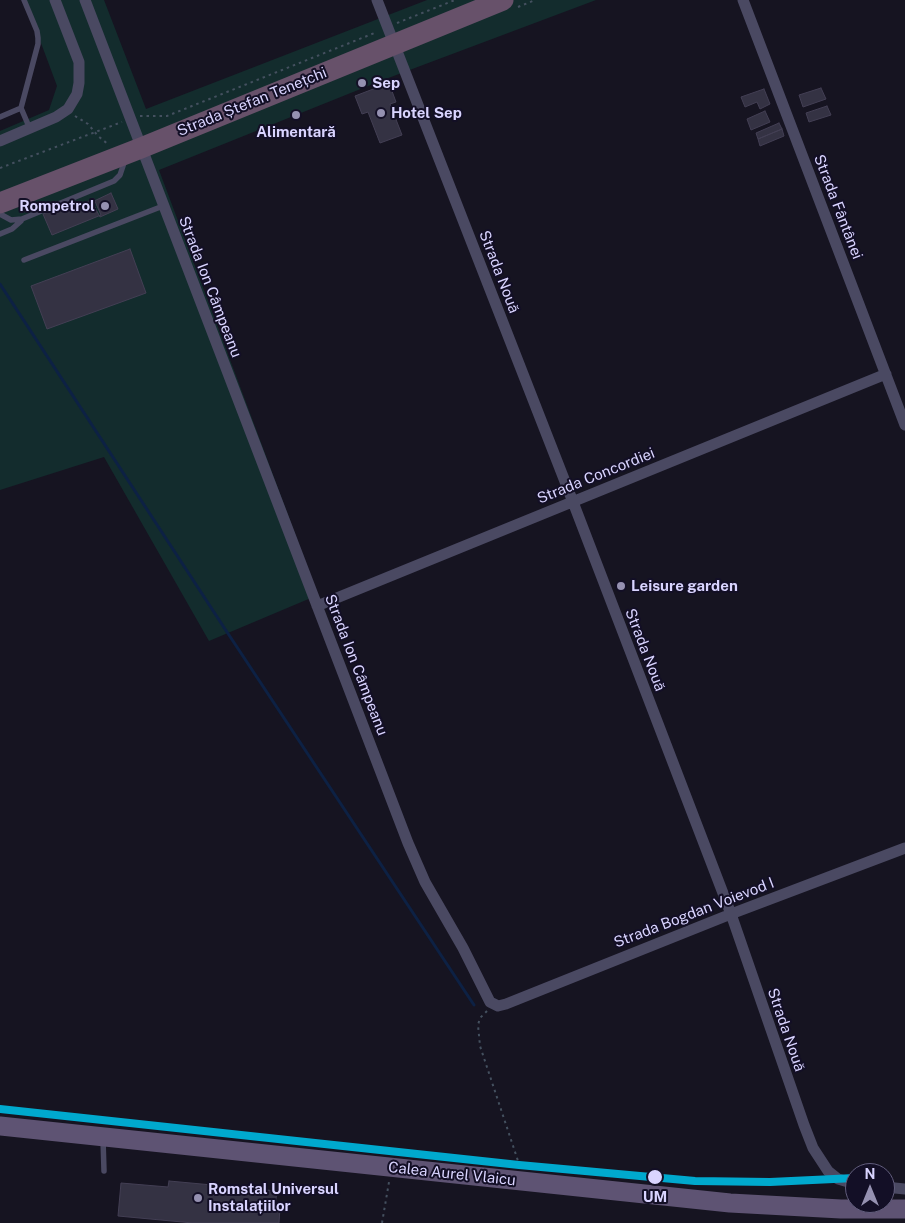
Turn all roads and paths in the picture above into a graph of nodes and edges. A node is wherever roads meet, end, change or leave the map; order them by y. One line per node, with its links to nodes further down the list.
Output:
1 (24, 0): 10 (lane)
2 (55, 0): 11 (street)
3 (85, 0): 13 (street, Strada Ion Câmpeanu)
4 (377, 0): 9 (street, Strada Nouă)
5 (455, 0): 9 (path)
6 (503, 0): 8 (highway, Strada Ștefan Tenețchi)
7 (743, 0): 25 (street, Strada Fântânei)
8 (478, 5): 9 (highway, Strada Ștefan Tenețchi)
9 (391, 36): 13 (path); 17 (highway, Strada Ștefan Tenețchi); 27 (street, Strada Nouă)
10 (21, 108): 12 (lane); 14 (lane)
11 (68, 109): 14 (street); 15 (path)
12 (0, 117)
13 (130, 119): 15 (path); 17 (street, Strada Ion Câmpeanu)
14 (30, 129): 16 (street)
15 (94, 132): 17 (path); 18 (path)
16 (0, 141)
17 (129, 152): 19 (highway, Strada Ștefan Tenețchi); 20 (street, Strada Ion Câmpeanu); 22 (lane)
18 (0, 168)
19 (0, 203)
20 (163, 206): 24 (lane); 28 (street, Strada Ion Câmpeanu)
21 (0, 214): 22 (lane)
22 (22, 219): 23 (lane)
23 (0, 234)
24 (24, 260)
25 (886, 374): 26 (street, Strada Fântânei); 27 (street, Strada Concordiei)
26 (905, 425)
27 (573, 502): 28 (street, Strada Concordiei); 30 (street, Strada Nouă)
28 (317, 606): 31 (street, Strada Ion Câmpeanu)
29 (905, 848): 30 (street, Strada Bogdan Voievod I)
30 (730, 914): 31 (street, Strada Bogdan Voievod I); 36 (street, Strada Nouă)
31 (494, 1005): 37 (path)
32 (0, 1126): 33 (main road, Calea Aurel Vlaicu)
33 (103, 1137): 34 (main road, Calea Aurel Vlaicu); 35 (lane)
34 (392, 1168): 37 (main road, Calea Aurel Vlaicu); 39 (path)
35 (104, 1171)
36 (845, 1181)
37 (525, 1182): 38 (main road, Calea Aurel Vlaicu)
38 (905, 1210)
39 (382, 1223)

